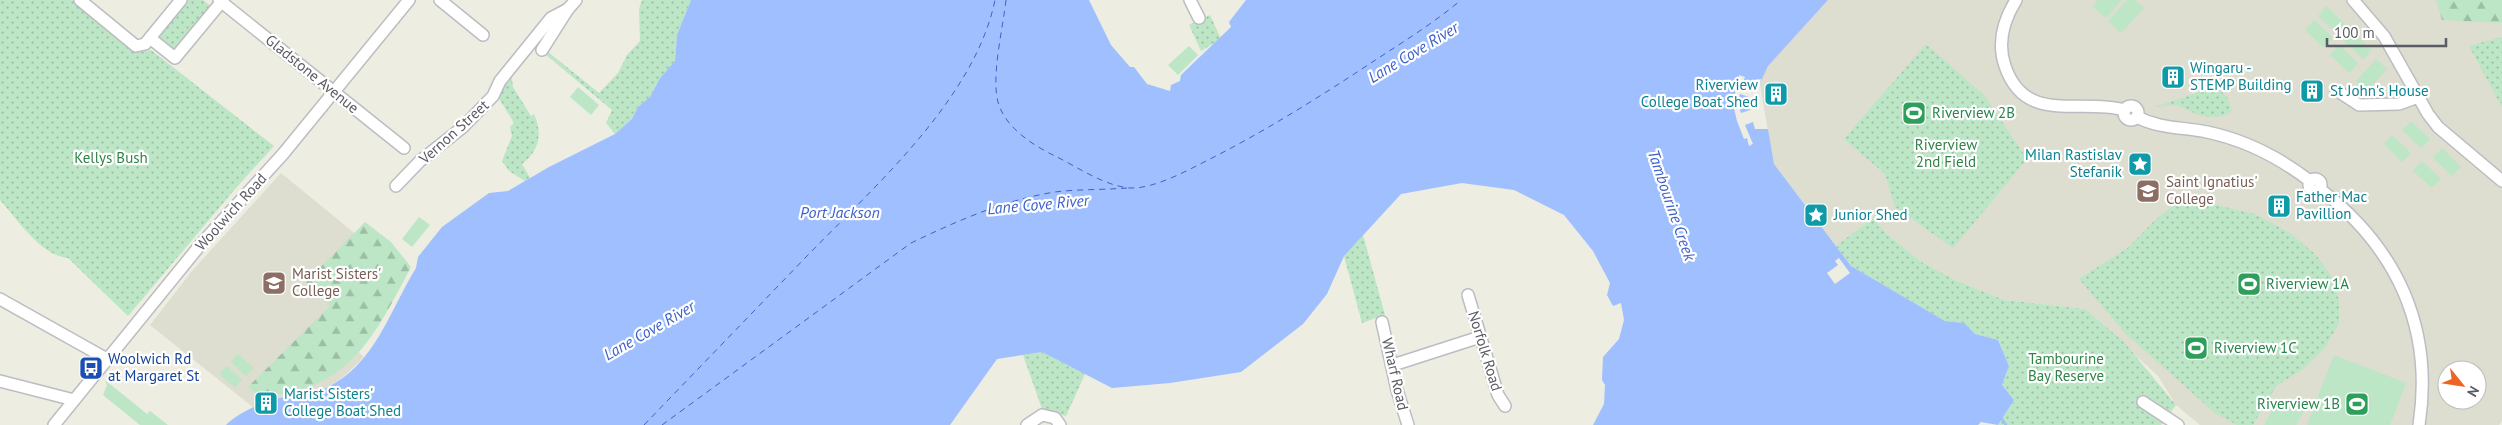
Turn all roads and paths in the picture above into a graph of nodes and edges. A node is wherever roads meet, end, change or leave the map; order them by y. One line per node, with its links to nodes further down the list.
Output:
1 (80, 0): 13 (street)
2 (181, 0): 13 (street)
3 (409, 0): 16 (street, Woolwich Road)
4 (440, 0): 12 (street)
5 (576, 0): 10 (street, Vernon Street)
6 (1190, 0): 11 (street)
7 (2016, 0): 36 (street)
8 (2353, 0): 17 (street)
9 (221, 1): 13 (street); 16 (street, Gladstone Avenue)
10 (568, 9): 14 (street, Vernon Street); 20 (street, Vernon Street)
11 (1199, 18)
12 (483, 35)
13 (148, 41)
14 (542, 50)
15 (2336, 90): 17 (street)
16 (334, 92): 18 (street, Gladstone Avenue); 25 (street, Woolwich Road)
17 (2418, 97): 19 (street)
18 (404, 148)
19 (2502, 181)
20 (396, 186)
21 (1468, 295): 24 (street, Norfolk Road)
22 (0, 299): 25 (street)
23 (1382, 322): 26 (street, Wharf Road)
24 (1480, 337): 26 (street); 30 (street, Norfolk Road)
25 (107, 359): 28 (street, Woolwich Road)
26 (1393, 365): 34 (street, Wharf Road)
27 (0, 381): 28 (street)
28 (74, 400): 32 (street, Woolwich Road)
29 (2143, 402): 35 (street)
30 (1505, 406)
31 (1060, 424): 33 (street)
32 (54, 425)
33 (1027, 425)
34 (1408, 425)
35 (2178, 425)
36 (2419, 425)

